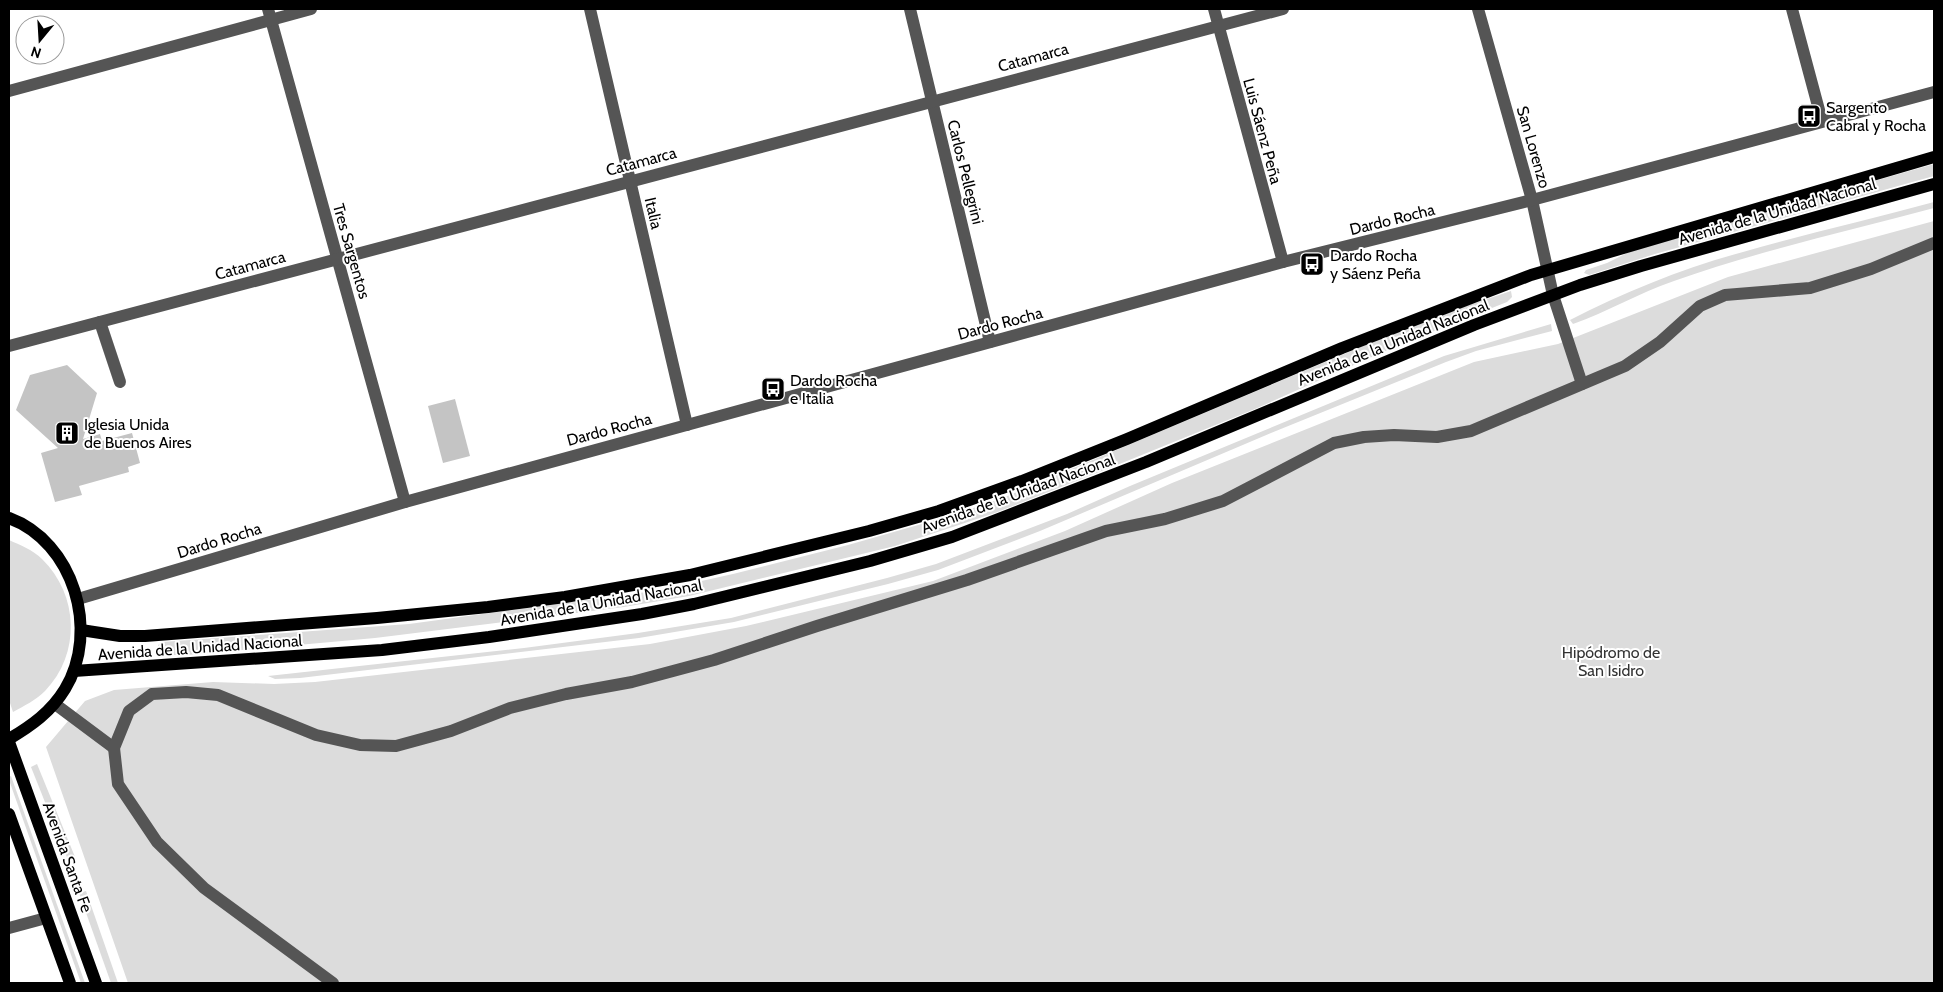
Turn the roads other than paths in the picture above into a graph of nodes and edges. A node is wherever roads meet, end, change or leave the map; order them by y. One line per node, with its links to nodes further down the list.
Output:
1 (311, 9): 8 (street)
2 (590, 9): 15 (street, Italia)
3 (910, 9): 12 (street, Carlos Pellegrini)
4 (1214, 9): 9 (street, Luis Sáenz Peña)
5 (1283, 9): 9 (street, Catamarca)
6 (1478, 9): 17 (street, San Lorenzo)
7 (1792, 9): 13 (street)
8 (269, 14): 10 (street); 19 (street, Tres Sargentos)
9 (1218, 26): 12 (street, Catamarca); 20 (street, Luis Sáenz Peña)
10 (9, 91)
11 (1934, 92): 13 (street, Dardo Rocha)
12 (932, 101): 15 (street, Catamarca); 24 (street, Carlos Pellegrini)
13 (1822, 121): 17 (street, Dardo Rocha)
14 (1934, 158): 21 (main road, Avenida de la Unidad Nacional)
15 (630, 180): 19 (street, Catamarca); 28 (street, Italia)
16 (1934, 184): 22 (main road, Avenida de la Unidad Nacional)
17 (1532, 200): 20 (street, Dardo Rocha); 21 (street, San Lorenzo)
18 (1934, 243): 27 (street)
19 (337, 258): 23 (street, Catamarca); 29 (street, Tres Sargentos)
20 (1283, 262): 24 (street, Dardo Rocha)
21 (1547, 269): 22 (street, San Lorenzo); 32 (main road, Avenida de la Unidad Nacional)
22 (1553, 295): 27 (street, San Lorenzo); 33 (main road, Avenida de la Unidad Nacional)
23 (100, 322): 25 (street, Catamarca); 26 (street)
24 (990, 342): 28 (street, Dardo Rocha)
25 (9, 346)
26 (120, 382)
27 (1582, 384): 36 (street)
28 (687, 425): 29 (street, Dardo Rocha)
29 (405, 502): 31 (street, Dardo Rocha)
30 (9, 518): 31 (main road)
31 (78, 599): 32 (main road)
32 (81, 630): 33 (main road)
33 (74, 671): 34 (main road)
34 (55, 704): 35 (main road); 36 (street)
35 (9, 741): 41 (main road, Avenida Santa Fe)
36 (114, 748): 42 (street)
37 (9, 814): 38 (main road)
38 (46, 918): 39 (street); 40 (main road)
39 (9, 928)
40 (70, 983)
41 (96, 983)
42 (333, 983)

